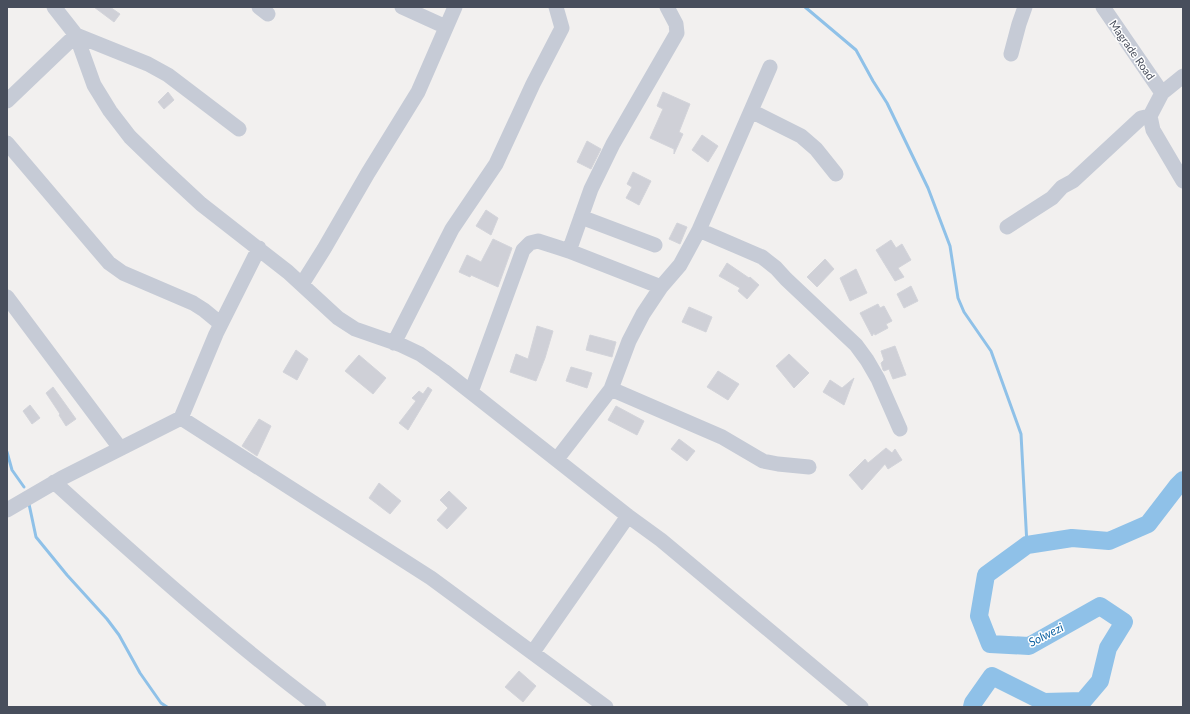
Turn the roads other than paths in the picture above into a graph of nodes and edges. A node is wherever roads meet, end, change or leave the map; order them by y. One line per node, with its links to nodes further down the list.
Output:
1 (54, 7): 9 (street)
2 (402, 7): 8 (street)
3 (455, 7): 8 (street)
4 (556, 7): 31 (street)
5 (667, 7): 21 (street)
6 (1025, 7): 10 (street)
7 (1103, 7): 13 (street, Magrade Road)
8 (446, 28): 27 (street)
9 (76, 35): 14 (street); 17 (street); 25 (street)
10 (1011, 54)
11 (770, 67): 15 (street)
12 (1183, 76): 13 (street)
13 (1162, 93): 16 (street)
14 (7, 101)
15 (751, 111): 19 (street); 23 (street)
16 (1150, 116): 20 (street); 22 (street)
17 (239, 129)
18 (7, 143): 30 (street)
19 (836, 174)
20 (1183, 181)
21 (581, 217): 24 (street); 26 (street)
22 (1007, 226)
23 (699, 230): 28 (street); 35 (street)
24 (655, 245)
25 (259, 248): 27 (street); 30 (street)
26 (569, 251): 28 (street); 33 (street)
27 (302, 284): 31 (street)
28 (661, 287): 32 (street)
29 (7, 297): 36 (street)
30 (221, 324): 34 (street)
31 (394, 342): 33 (street)
32 (611, 389): 37 (street); 38 (street)
33 (471, 392): 37 (street)
34 (181, 418): 36 (street); 42 (street)
35 (900, 429)
36 (120, 448): 39 (street)
37 (556, 459): 41 (street)
38 (809, 467)
39 (54, 482): 40 (street); 43 (street)
40 (7, 510)
41 (628, 516): 42 (street); 45 (street)
42 (533, 652): 44 (street)
43 (319, 707)
44 (606, 707)
45 (861, 707)

